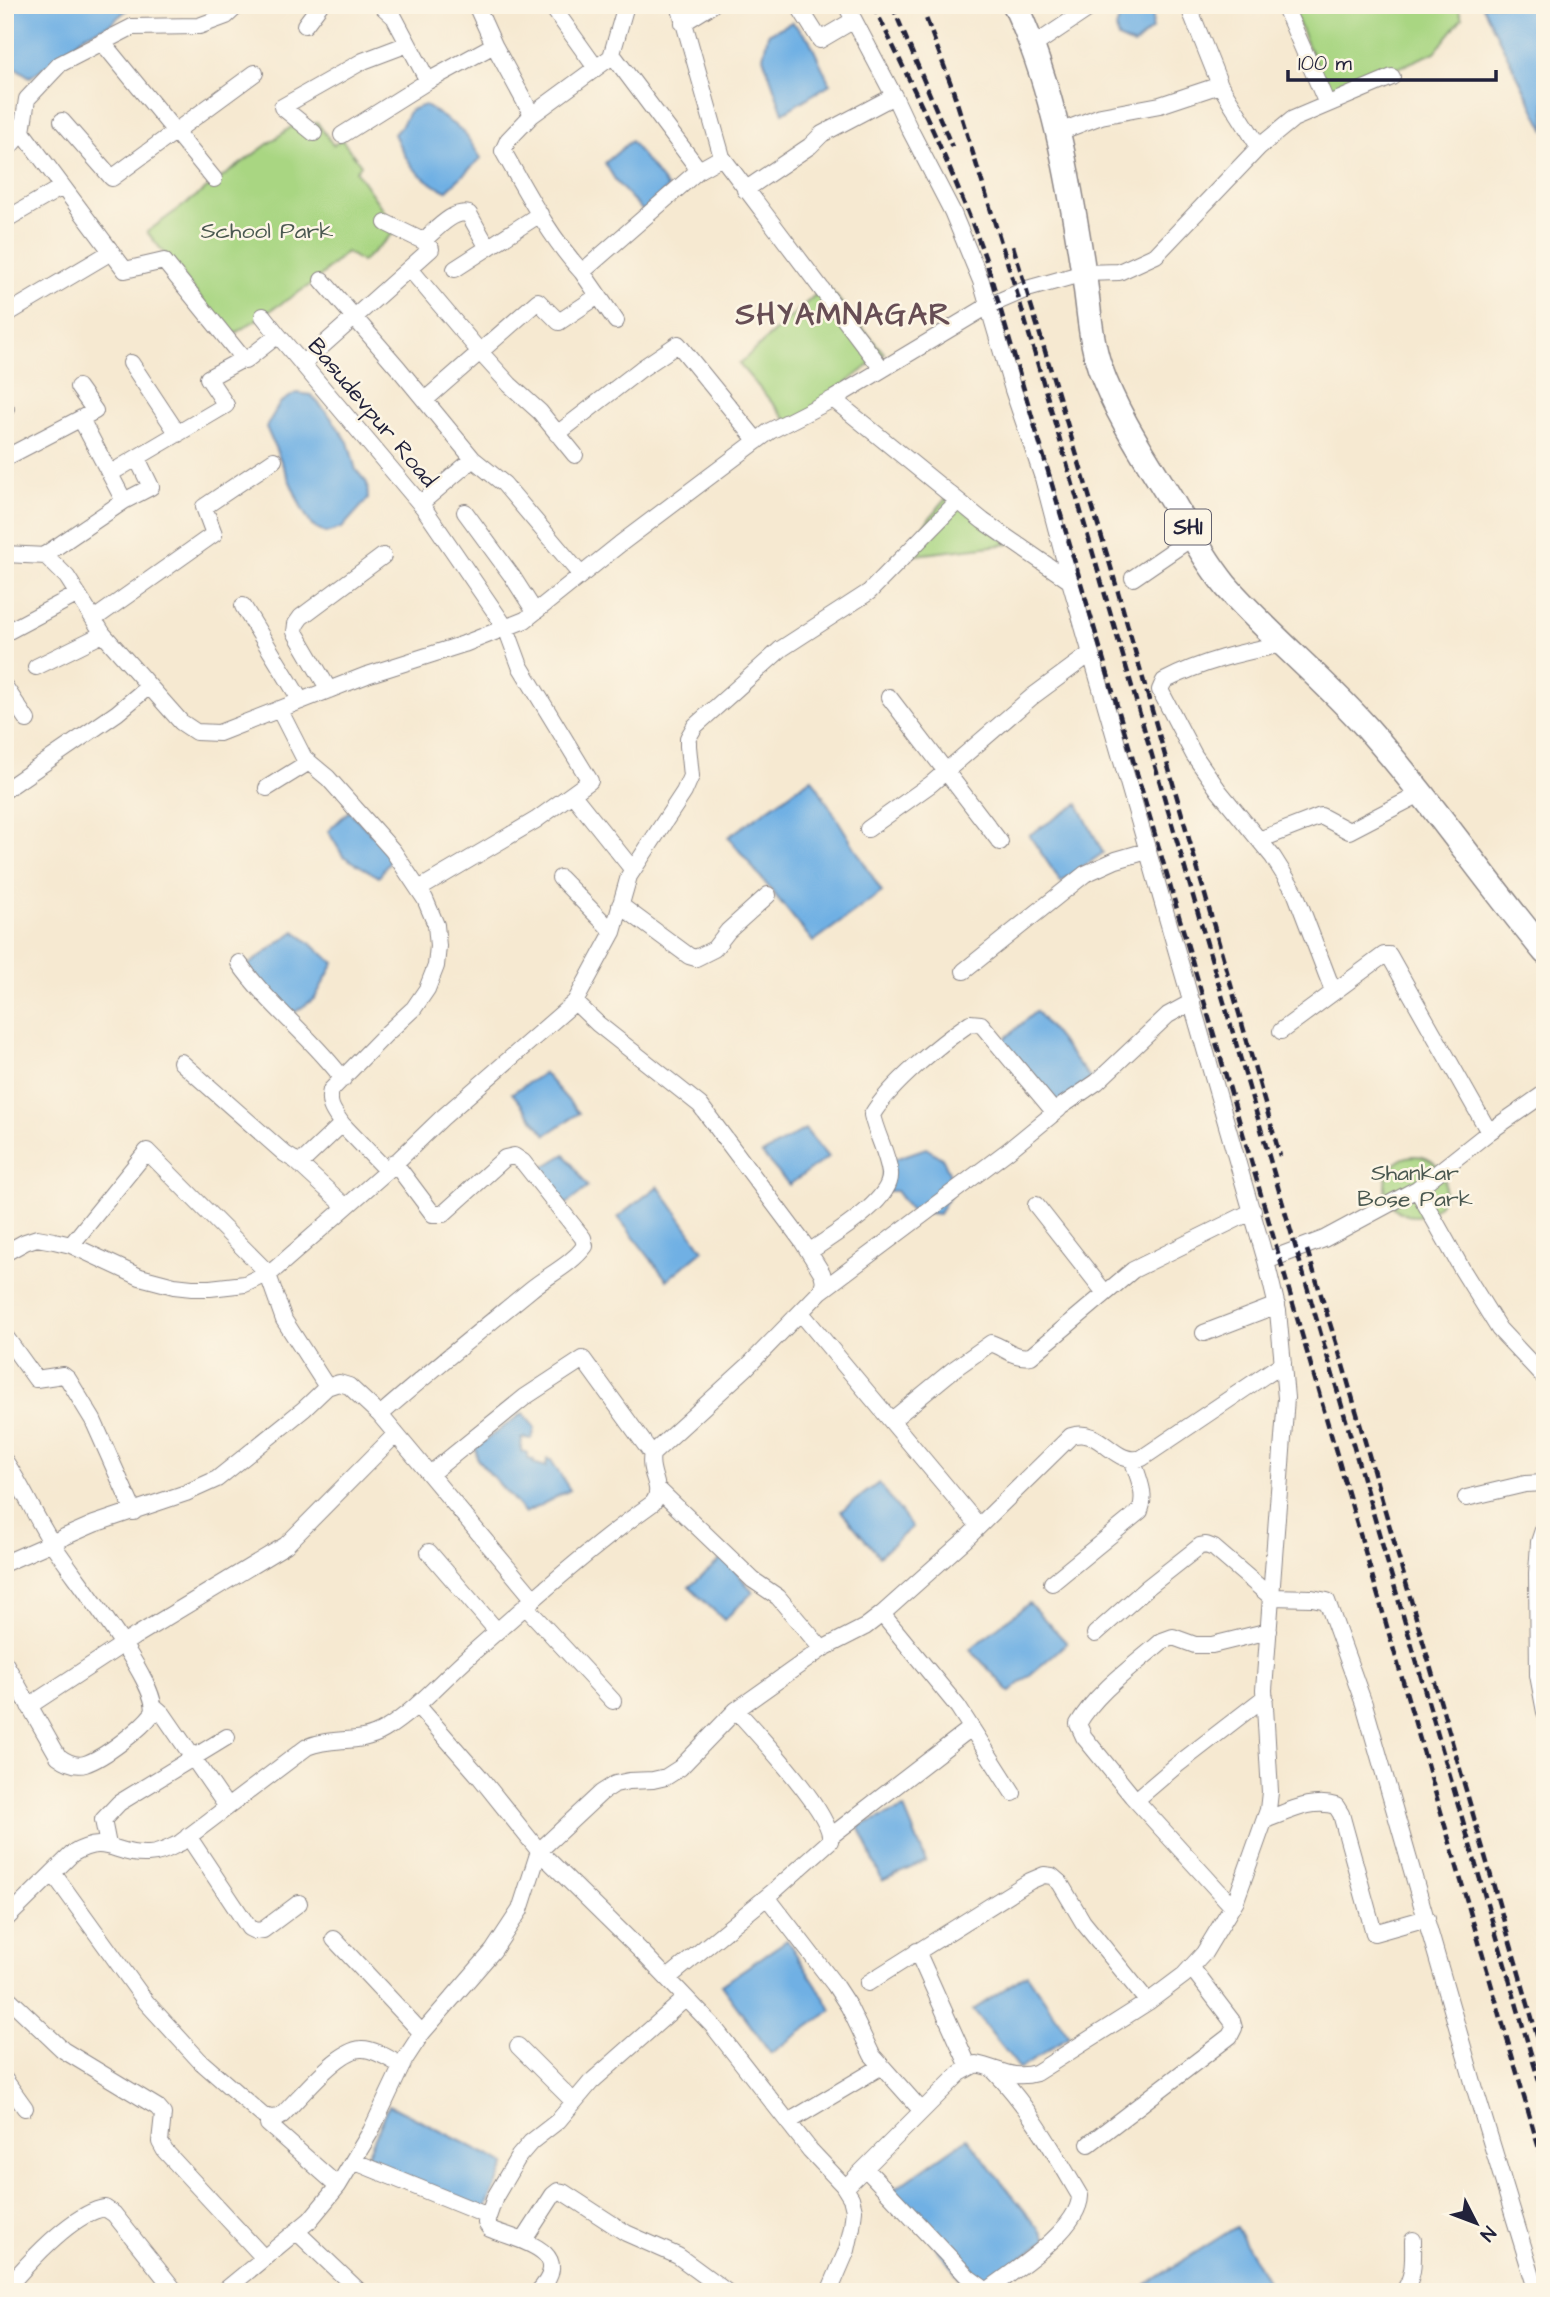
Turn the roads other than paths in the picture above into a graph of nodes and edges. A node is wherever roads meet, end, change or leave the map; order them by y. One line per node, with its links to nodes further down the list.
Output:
1 (238, 5): 17 (street)
2 (320, 5): 16 (street)
3 (381, 5): 18 (street)
4 (476, 5): 19 (street)
5 (551, 5): 22 (street)
6 (626, 5): 21 (street)
7 (679, 5): 15 (street)
8 (712, 5): 15 (street)
9 (798, 5): 14 (street)
10 (1015, 5): 20 (main road, SH1)
11 (1094, 5): 20 (street)
12 (1188, 5): 26 (street)
13 (1284, 5): 28 (street)
14 (850, 13): 27 (street)
15 (683, 23): 38 (street)
16 (305, 25)
17 (102, 42): 31 (street); 32 (street)
18 (408, 44): 25 (street); 34 (street)
19 (494, 45): 25 (street); 29 (street)
20 (1033, 46): 33 (main road, SH1)
21 (611, 57): 22 (street); 39 (street)
22 (596, 68): 29 (street)
23 (255, 72): 31 (street)
24 (1392, 77): 28 (street)
25 (428, 81): 35 (street)
26 (1220, 85): 33 (street); 36 (street)
27 (894, 96): 42 (street); 55 (street)
28 (1327, 104): 36 (street)
29 (532, 115): 43 (street)
30 (62, 121): 31 (street)
31 (176, 130): 40 (street)
32 (22, 132): 37 (street); 41 (street)
33 (1059, 132): 52 (main road, SH1)
34 (314, 133)
35 (342, 135)
36 (1259, 147): 52 (street)
37 (5, 152)
38 (722, 157): 39 (street); 42 (street)
39 (699, 170): 51 (street)
40 (214, 179)
41 (62, 187): 44 (street); 48 (street)
42 (745, 190): 65 (street)
43 (540, 214): 47 (street); 51 (street)
44 (5, 220)
45 (386, 223): 46 (street)
46 (423, 242): 47 (street); 49 (street)
47 (488, 248): 50 (street)
48 (111, 252): 56 (street); 62 (street)
49 (410, 268): 58 (street); 61 (street)
50 (456, 269)
51 (582, 272): 54 (street)
52 (1084, 273): 55 (street); 83 (main road, SH1)
53 (322, 280): 58 (street)
54 (598, 296): 59 (street); 61 (street)
55 (988, 306): 65 (street); 89 (street)
56 (5, 315)
57 (263, 316): 60 (street)
58 (355, 319): 64 (street); 68 (street)
59 (616, 321)
60 (278, 335): 62 (street, Basudevpur Road); 64 (street, Basudevpur Road)
61 (480, 352): 68 (street); 71 (street)
62 (243, 359): 70 (street, Basudevpur Road)
63 (131, 363): 70 (street)
64 (302, 364): 81 (street, Basudevpur Road)
65 (882, 369): 67 (street)
66 (78, 387): 69 (street)
67 (833, 399): 72 (street); 80 (street)
68 (425, 400): 76 (street)
69 (81, 419): 74 (street); 78 (street)
70 (178, 433): 75 (street)
71 (558, 434): 72 (street); 73 (street)
72 (757, 441): 87 (street)
73 (575, 455)
74 (5, 458)
75 (137, 458): 78 (street); 79 (street)
76 (472, 459): 81 (street); 87 (street)
77 (274, 460): 93 (street)
78 (111, 473): 79 (street)
79 (124, 501): 85 (street)
80 (958, 501): 89 (street); 117 (street)
81 (420, 504): 94 (street, Basudevpur Road)
82 (465, 512): 92 (street)
83 (1193, 537): 88 (street); 97 (main road, SH1)
84 (5, 554): 85 (street)
85 (43, 556): 90 (street)
86 (383, 556): 101 (street)
87 (581, 575): 92 (street)
88 (1133, 578)
89 (1070, 581): 98 (street)
90 (78, 594): 93 (street); 95 (street)
91 (243, 606): 104 (street)
92 (535, 612): 94 (street)
93 (93, 619): 96 (street)
94 (506, 628): 101 (street); 112 (street, Basudevpur Road)
95 (5, 633)
96 (103, 634): 99 (street); 100 (street)
97 (1284, 644): 111 (main road, SH1); 114 (street)
98 (1090, 654): 108 (street); 116 (street)
99 (36, 667)
100 (149, 686): 105 (street); 110 (street)
101 (329, 690): 104 (street)
102 (7, 693): 106 (street)
103 (889, 697): 108 (street)
104 (301, 701): 105 (street)
105 (279, 709): 107 (street)
106 (27, 720)
107 (309, 762): 109 (street); 119 (street)
108 (945, 772): 113 (street); 115 (street)
109 (267, 788)
110 (5, 790)
111 (1422, 793): 114 (street); 123 (main road, SH1)
112 (573, 795): 117 (street); 119 (street)
113 (868, 829)
114 (1259, 840): 126 (street)
115 (1000, 842)
116 (1147, 851): 125 (street); 128 (street)
117 (633, 870): 121 (street)
118 (560, 878): 122 (street)
119 (419, 890): 131 (street)
120 (768, 895): 121 (street)
121 (620, 905): 122 (street)
122 (613, 932): 127 (street)
123 (1545, 952)
124 (239, 963): 131 (street)
125 (964, 971)
126 (1333, 991): 129 (street); 135 (street)
127 (575, 1002): 137 (street); 143 (street)
128 (1192, 1002): 133 (street); 141 (street)
129 (1281, 1031)
130 (181, 1062): 136 (street)
131 (343, 1079): 134 (street)
132 (1545, 1093): 135 (street)
133 (1059, 1109): 143 (street); 147 (street)
134 (342, 1124): 136 (street); 137 (street)
135 (1489, 1132): 138 (street)
136 (296, 1161): 140 (street)
137 (391, 1167): 140 (street); 156 (street)
138 (1418, 1189): 145 (street); 154 (street)
139 (1036, 1205): 148 (street)
140 (346, 1207): 146 (street)
141 (1253, 1212): 145 (street); 148 (street)
142 (71, 1245): 144 (street); 146 (street); 146 (street)
143 (809, 1252): 147 (street)
144 (5, 1253)
145 (1266, 1261): 149 (street)
146 (267, 1272): 155 (street)
147 (821, 1292): 150 (street)
148 (1105, 1293): 157 (street)
149 (1277, 1305): 151 (street); 153 (street)
150 (801, 1313): 157 (street); 159 (street)
151 (1204, 1333)
152 (5, 1336): 167 (street)
153 (1283, 1363): 161 (street); 174 (street)
154 (1545, 1378)
155 (327, 1387): 156 (street); 167 (street)
156 (380, 1415): 158 (street)
157 (892, 1420): 169 (street)
158 (396, 1434): 162 (street); 180 (street)
159 (652, 1454): 162 (street); 165 (street)
160 (5, 1461): 163 (street)
161 (1133, 1461): 169 (street); 173 (street)
162 (430, 1474): 175 (street)
163 (10, 1481): 170 (street)
164 (1545, 1483): 166 (street)
165 (658, 1489): 175 (street); 181 (street)
166 (1466, 1498)
167 (134, 1511): 170 (street)
168 (1545, 1524): 189 (street)
169 (979, 1526): 176 (street)
170 (50, 1541): 172 (street); 180 (street)
171 (429, 1552): 177 (street)
172 (5, 1563)
173 (1052, 1583)
174 (1271, 1597): 178 (street); 179 (street); 206 (street)
175 (529, 1602): 177 (street); 184 (street)
176 (882, 1614): 181 (street); 190 (street)
177 (498, 1631): 185 (street)
178 (1269, 1631): 183 (street); 194 (street)
179 (1096, 1634)
180 (123, 1644): 186 (street); 187 (street)
181 (822, 1649): 188 (street)
182 (5, 1663): 186 (street)
183 (1265, 1697): 194 (street); 196 (street)
184 (613, 1701)
185 (417, 1705): 195 (street); 200 (street)
186 (29, 1706): 187 (street)
187 (155, 1707): 192 (street)
188 (736, 1710): 198 (street); 200 (street)
189 (1545, 1712)
190 (971, 1728): 193 (street); 198 (street)
191 (227, 1737): 192 (street)
192 (193, 1758): 195 (street); 199 (street)
193 (1013, 1793)
194 (1136, 1800): 204 (street)
195 (227, 1807): 197 (street)
196 (1265, 1820): 204 (street); 206 (street)
197 (188, 1836): 199 (street); 203 (street)
198 (831, 1836): 202 (street)
199 (108, 1846): 201 (street)
200 (539, 1851): 210 (street); 215 (street)
201 (53, 1873): 205 (street); 217 (street)
202 (767, 1896): 210 (street); 218 (street)
203 (299, 1903)
204 (1232, 1906): 209 (street)
205 (7, 1915)
206 (1427, 1918): 247 (street)
207 (334, 1939): 215 (street)
208 (917, 1951): 211 (street); 214 (street); 219 (street)
209 (1191, 1967): 214 (street); 227 (street)
210 (668, 1978): 213 (street)
211 (868, 1983)
212 (5, 1995): 238 (street)
213 (686, 1997): 222 (street); 225 (street)
214 (1148, 2002): 220 (street)
215 (422, 2033): 217 (street)
216 (518, 2046): 222 (street)
217 (402, 2066): 228 (street)
218 (882, 2066): 224 (street); 225 (street)
219 (969, 2067): 220 (street); 224 (street)
220 (990, 2067): 229 (street)
221 (5, 2080): 223 (street)
222 (574, 2102): 231 (street)
223 (26, 2108)
224 (920, 2110): 229 (street)
225 (788, 2122): 232 (street)
226 (268, 2124): 230 (street)
227 (1089, 2144)
228 (353, 2161): 230 (street); 233 (street)
229 (865, 2168): 232 (street)
230 (338, 2186): 235 (street)
231 (501, 2187): 233 (street); 234 (street)
232 (845, 2188): 245 (street)
233 (463, 2206): 234 (street)
234 (488, 2216): 236 (street)
235 (296, 2231): 238 (street); 239 (street)
236 (524, 2240): 243 (street); 244 (street)
237 (1413, 2240): 246 (street)
238 (263, 2257): 242 (street)
239 (351, 2288)
240 (5, 2290): 241 (street)
241 (176, 2292)
242 (223, 2292)
243 (538, 2292)
244 (727, 2292)
245 (829, 2292)
246 (1403, 2292)
247 (1537, 2292)

